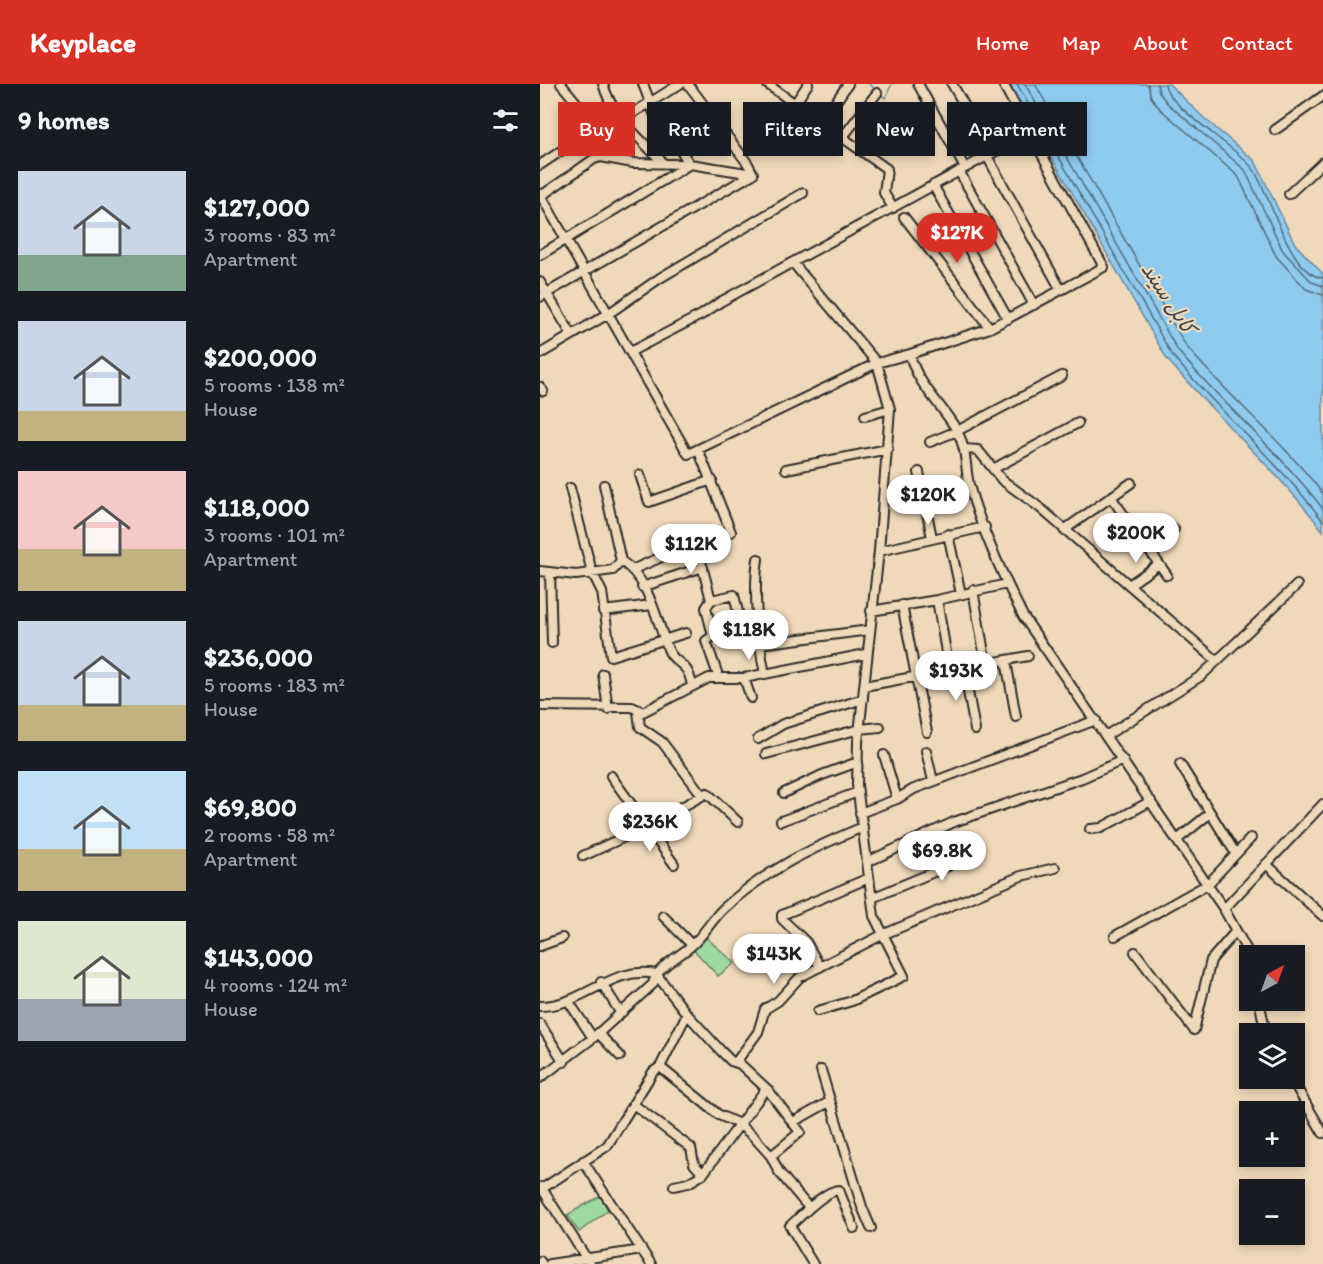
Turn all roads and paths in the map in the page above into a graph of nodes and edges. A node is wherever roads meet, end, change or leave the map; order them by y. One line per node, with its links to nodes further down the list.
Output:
1 (561, 84): 33 (street)
2 (603, 84): 14 (street)
3 (643, 84): 15 (street)
4 (680, 84): 16 (street)
5 (688, 84): 35 (street)
6 (767, 84): 17 (street)
7 (808, 84): 18 (street)
8 (848, 84): 19 (street)
9 (918, 84): 34 (street)
10 (952, 84): 20 (street)
11 (1003, 84): 21 (street)
12 (877, 93): 24 (street)
13 (1323, 96): 22 (street)
14 (609, 102)
15 (649, 102)
16 (651, 102)
17 (794, 102)
18 (797, 102)
19 (836, 102)
20 (962, 102)
21 (1013, 102)
22 (1275, 130)
23 (635, 133): 31 (street)
24 (843, 137)
25 (685, 156): 32 (street)
26 (870, 156): 40 (street)
27 (988, 156): 34 (street)
28 (991, 156): 47 (street)
29 (1042, 156): 47 (street)
30 (1323, 162): 38 (street)
31 (664, 164): 32 (street); 39 (street)
32 (690, 164): 35 (street); 42 (street)
33 (540, 165)
34 (962, 169): 36 (street); 49 (street)
35 (753, 174): 45 (street)
36 (933, 185): 40 (street); 51 (street)
37 (803, 193): 50 (street)
38 (1289, 194)
39 (541, 195): 42 (street)
40 (893, 208): 44 (street)
41 (904, 217): 52 (street)
42 (566, 242): 43 (street); 45 (street)
43 (540, 255)
44 (793, 263): 54 (street); 57 (street)
45 (582, 271): 48 (street); 50 (street)
46 (540, 282): 48 (street)
47 (1061, 290): 49 (street)
48 (544, 295): 53 (street)
49 (1034, 305): 51 (street)
50 (608, 314): 53 (street); 54 (street)
51 (1008, 319): 52 (street)
52 (990, 328): 56 (street)
53 (572, 335): 55 (street)
54 (630, 352): 64 (street)
55 (540, 354)
56 (909, 354): 57 (street); 62 (street)
57 (877, 363): 59 (street); 64 (street)
58 (1062, 376): 62 (street)
59 (890, 409): 60 (street); 65 (street)
60 (865, 416)
61 (1078, 423): 68 (street)
62 (957, 431): 63 (street); 66 (street)
63 (930, 442)
64 (698, 449): 71 (street)
65 (888, 449): 67 (street); 83 (street)
66 (965, 449): 68 (street); 76 (street)
67 (786, 469)
68 (993, 469): 78 (street)
69 (919, 472): 80 (street)
70 (640, 475): 71 (street)
71 (712, 480): 81 (street)
72 (1131, 483): 75 (street)
73 (604, 485): 85 (street)
74 (570, 488): 91 (street)
75 (1111, 497): 78 (street); 82 (street)
76 (985, 527): 79 (street); 93 (street)
77 (1174, 529): 82 (street)
78 (1064, 530): 94 (street)
79 (948, 534): 80 (street); 98 (street)
80 (932, 538): 83 (street)
81 (696, 543): 87 (street); 88 (street)
82 (1146, 546): 86 (street)
83 (879, 551): 104 (street)
84 (758, 560): 105 (street)
85 (621, 561): 88 (street); 91 (street)
86 (1159, 564): 92 (street); 94 (street)
87 (703, 567): 96 (street); 99 (street)
88 (634, 569): 96 (street)
89 (540, 571): 90 (street)
90 (550, 572): 91 (street); 109 (street)
91 (592, 572): 103 (street)
92 (1167, 575)
93 (1007, 584): 97 (street); 131 (street)
94 (1129, 585): 114 (street)
95 (1297, 585): 114 (street)
96 (642, 588): 101 (street)
97 (973, 590): 98 (street); 115 (street)
98 (961, 594): 100 (street)
99 (711, 600): 105 (street); 121 (street)
100 (937, 600): 102 (street); 116 (street)
101 (652, 605): 103 (street); 108 (street)
102 (902, 605): 104 (street); 120 (street)
103 (603, 611): 108 (street)
104 (872, 611): 106 (street)
105 (759, 630): 110 (street)
106 (870, 630): 110 (street); 111 (street)
107 (686, 633): 108 (street)
108 (665, 639): 123 (street)
109 (552, 643)
110 (760, 644): 119 (street)
111 (866, 654): 119 (street); 124 (street)
112 (1028, 656): 113 (street)
113 (1006, 661): 115 (street); 130 (street)
114 (1217, 661): 136 (street)
115 (986, 664): 117 (street)
116 (949, 669): 117 (street); 120 (street)
117 (963, 669): 134 (street)
118 (603, 674): 128 (street)
119 (765, 674): 122 (street)
120 (917, 677): 124 (street); 135 (street)
121 (719, 678): 122 (street); 123 (street)
122 (744, 678): 125 (street)
123 (692, 686): 129 (street)
124 (864, 687): 126 (street)
125 (751, 699)
126 (863, 699): 133 (street); 137 (street)
127 (540, 706): 128 (street)
128 (608, 709): 129 (street)
129 (638, 712): 148 (street)
130 (1016, 717)
131 (1096, 720): 136 (street); 145 (street)
132 (880, 728): 133 (street)
133 (860, 729): 139 (street); 142 (street)
134 (975, 730)
135 (927, 732)
136 (1107, 735): 141 (street)
137 (758, 739)
138 (926, 751): 145 (street)
139 (766, 754)
140 (884, 755): 149 (street)
141 (1123, 760): 150 (street); 159 (street)
142 (858, 762): 146 (street); 147 (street)
143 (1180, 764): 153 (street)
144 (611, 776): 156 (street)
145 (933, 781): 149 (street)
146 (858, 792): 152 (street); 154 (street)
147 (784, 793)
148 (702, 795): 155 (street); 156 (street)
149 (897, 799): 152 (street)
150 (1151, 801): 158 (street); 161 (street)
151 (1323, 804): 166 (street)
152 (860, 813): 157 (street)
153 (1209, 814): 161 (street); 162 (street)
154 (781, 821)
155 (738, 822)
156 (646, 827): 163 (street); 165 (street)
157 (863, 827): 164 (street); 178 (street)
158 (1090, 829)
159 (938, 830): 164 (street); 170 (street)
160 (1251, 838): 162 (street)
161 (1177, 840): 169 (street)
162 (1236, 854): 169 (street)
163 (583, 856)
164 (867, 862): 168 (street)
165 (674, 864)
166 (1266, 864): 171 (street); 173 (street)
167 (1055, 868): 175 (street)
168 (869, 878): 170 (street); 182 (street)
169 (1208, 884): 171 (street); 176 (street)
170 (872, 898): 175 (street)
171 (1224, 909): 174 (street)
172 (663, 916): 178 (street)
173 (1323, 916)
174 (1236, 931): 179 (street); 181 (street)
175 (882, 935): 182 (street); 187 (street)
176 (1115, 936)
177 (562, 938): 180 (street)
178 (692, 945): 183 (street)
179 (1244, 945)
180 (540, 946)
181 (1135, 952)
182 (820, 968): 194 (street)
183 (656, 974): 184 (street); 188 (street); 189 (street)
184 (601, 982): 185 (street); 188 (street)
185 (569, 1002): 186 (street); 191 (street)
186 (540, 1006)
187 (818, 1011)
188 (620, 1012): 191 (street)
189 (687, 1014): 194 (street); 195 (street)
190 (540, 1024): 193 (street)
191 (595, 1036): 192 (street); 193 (street)
192 (620, 1056)
193 (564, 1062): 197 (street)
194 (736, 1062): 199 (street)
195 (660, 1067): 201 (street); 203 (street)
196 (821, 1070): 200 (street)
197 (540, 1078)
198 (1297, 1089): 204 (street)
199 (765, 1090): 202 (street); 203 (street)
200 (829, 1102): 202 (street); 212 (street)
201 (633, 1104): 206 (street); 207 (street)
202 (793, 1122): 205 (street)
203 (739, 1124): 205 (street); 207 (street)
204 (1323, 1133)
205 (771, 1156): 210 (street)
206 (584, 1161): 209 (street); 213 (street)
207 (703, 1174): 208 (street)
208 (674, 1186)
209 (541, 1188): 214 (street)
210 (809, 1208): 211 (street); 217 (street)
211 (854, 1228)
212 (871, 1228)
213 (642, 1250): 214 (street); 216 (street)
214 (588, 1261): 215 (street)
215 (550, 1264)
216 (651, 1264)
217 (813, 1264)

